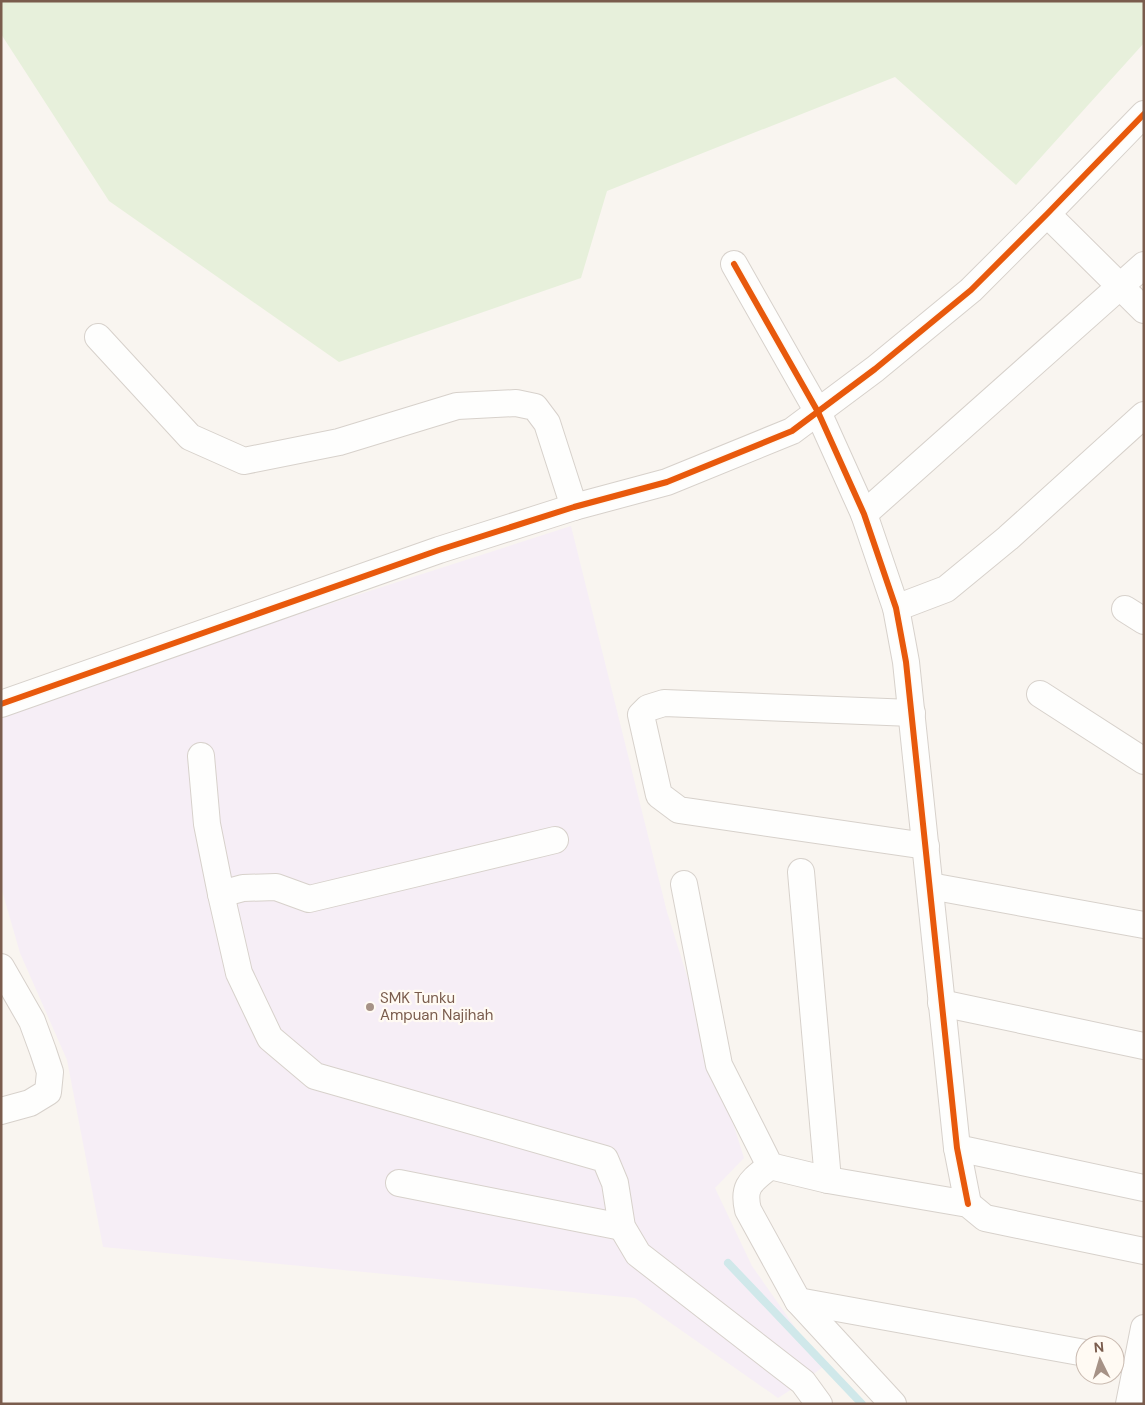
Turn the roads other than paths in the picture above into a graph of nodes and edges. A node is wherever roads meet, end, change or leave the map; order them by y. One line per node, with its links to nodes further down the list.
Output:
1 (1144, 114): 2 (street)
2 (1047, 214): 5 (street); 8 (street)
3 (734, 264): 8 (street)
4 (1144, 265): 5 (street)
5 (1121, 286): 6 (street); 11 (street)
6 (1144, 310)
7 (98, 337): 10 (street)
8 (818, 412): 10 (street); 11 (street)
9 (1144, 416): 12 (street)
10 (574, 507): 14 (street)
11 (864, 514): 12 (street)
12 (896, 608): 15 (street)
13 (1040, 694): 17 (street)
14 (1, 704)
15 (912, 713): 19 (street); 19 (street)
16 (201, 756): 23 (street)
17 (1144, 761)
18 (555, 840): 23 (street)
19 (926, 846): 22 (street)
20 (801, 872): 31 (street)
21 (684, 884): 30 (street)
22 (930, 886): 24 (street); 26 (street)
23 (221, 894): 35 (street)
24 (1144, 925)
25 (1, 967): 28 (street)
26 (941, 1003): 27 (street); 29 (street)
27 (1144, 1046)
28 (1, 1111)
29 (958, 1148): 33 (street); 34 (street)
30 (770, 1166): 31 (street); 37 (street)
31 (828, 1180): 34 (street)
32 (399, 1183): 35 (street)
33 (1144, 1188)
34 (968, 1204): 36 (street)
35 (622, 1227): 41 (street)
36 (1144, 1251)
37 (798, 1302): 39 (street); 42 (street)
38 (1144, 1328): 40 (street)
39 (1075, 1351)
40 (1126, 1360): 43 (street)
41 (819, 1404)
42 (893, 1404)
43 (1128, 1404)

